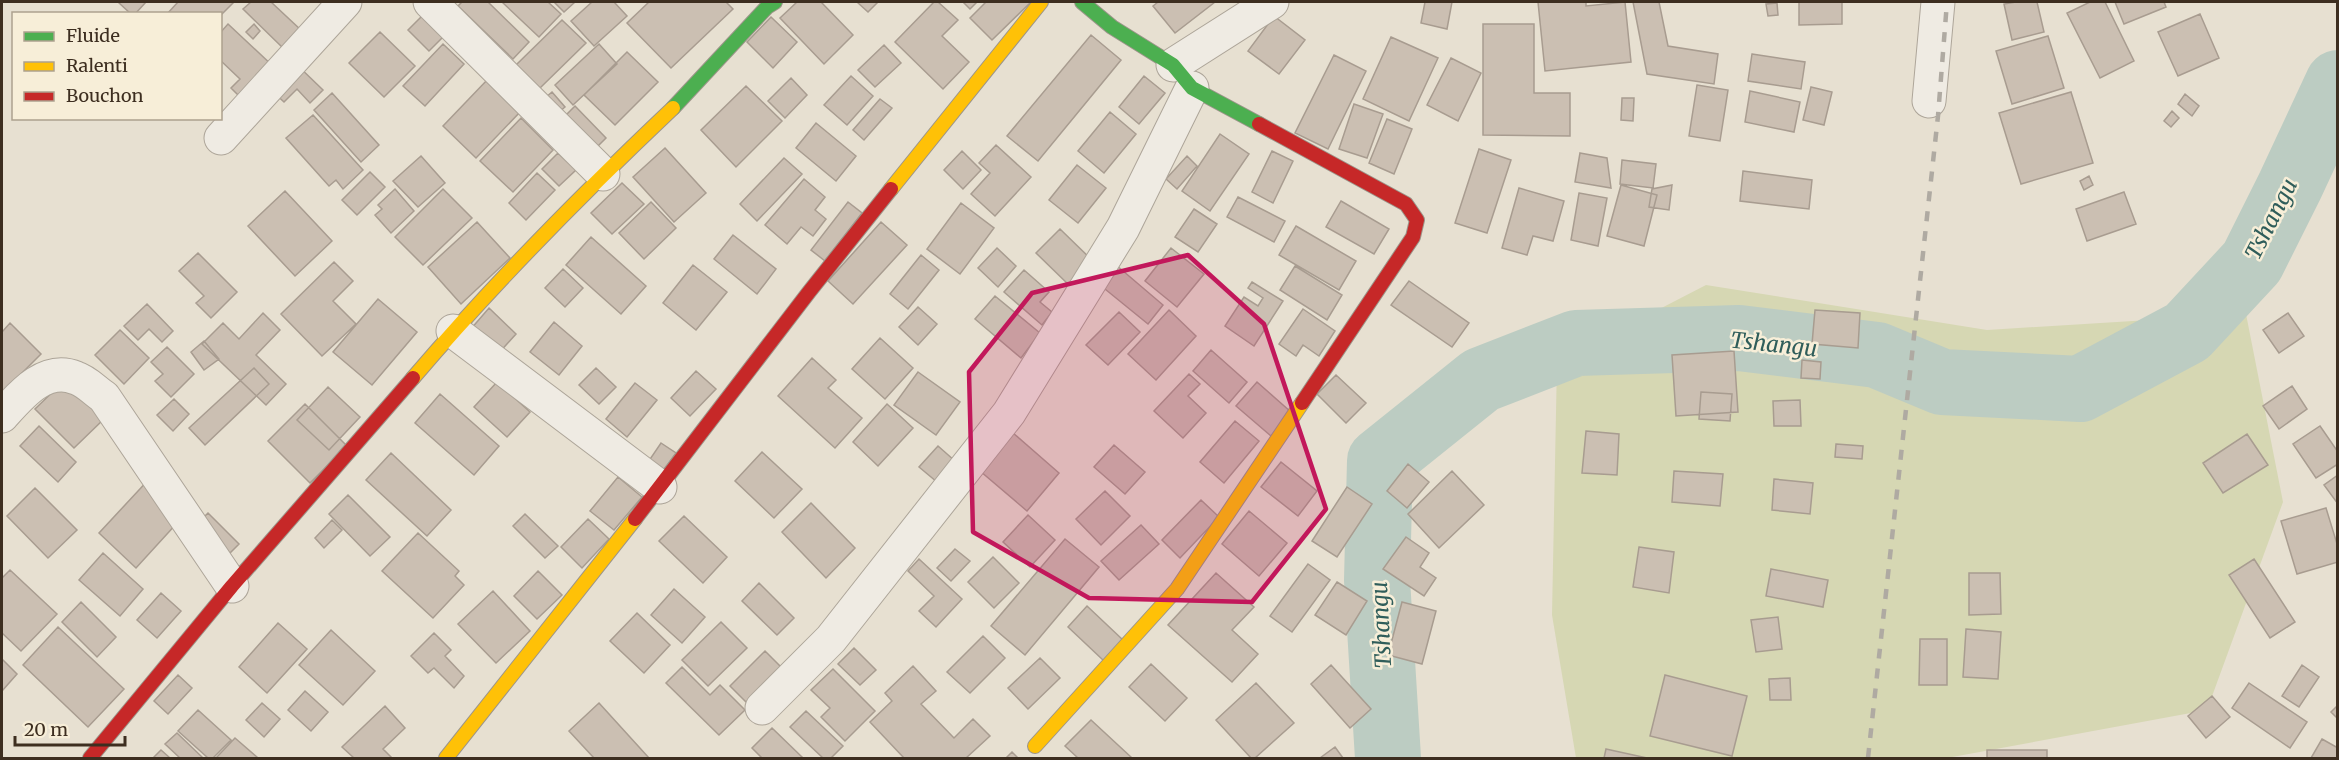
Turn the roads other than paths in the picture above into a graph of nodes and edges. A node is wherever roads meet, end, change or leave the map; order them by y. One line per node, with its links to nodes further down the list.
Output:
1 (345, 2): 10 (street)
2 (430, 2): 11 (street)
3 (1041, 2): 14 (street)
4 (1082, 2): 8 (street)
5 (1272, 2): 8 (street)
6 (1938, 2): 9 (street)
7 (768, 3): 11 (street)
8 (1183, 76): 16 (street); 17 (street)
9 (1929, 101)
10 (221, 138)
11 (603, 174): 12 (street)
12 (453, 331): 14 (street); 15 (street)
13 (2, 416): 15 (street)
14 (660, 487): 19 (street)
15 (232, 586): 18 (street)
16 (762, 708)
17 (1035, 746)
18 (90, 759)
19 (446, 759)

